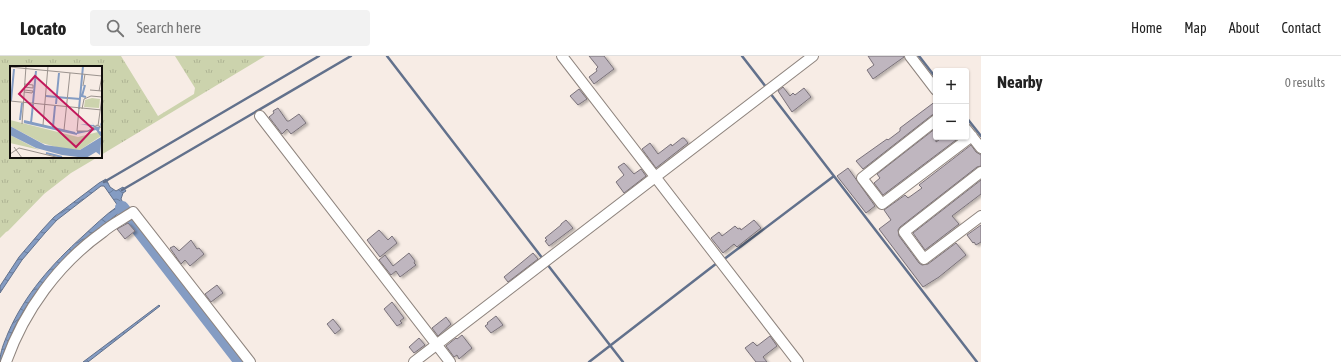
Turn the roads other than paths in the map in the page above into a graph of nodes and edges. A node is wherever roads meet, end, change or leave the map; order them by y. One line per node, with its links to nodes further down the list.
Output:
1 (562, 56): 11 (street)
2 (813, 56): 11 (street)
3 (910, 56): 4 (street)
4 (933, 86)
5 (260, 116): 13 (street)
6 (933, 122): 8 (street)
7 (969, 132): 9 (street)
8 (959, 140)
9 (981, 148)
10 (981, 172): 12 (street)
11 (655, 178): 13 (street); 18 (street)
12 (981, 216)
13 (434, 347): 16 (street); 17 (street)
14 (6, 362): 15 (street)
15 (250, 362)
16 (414, 362)
17 (450, 362)
18 (798, 362)

